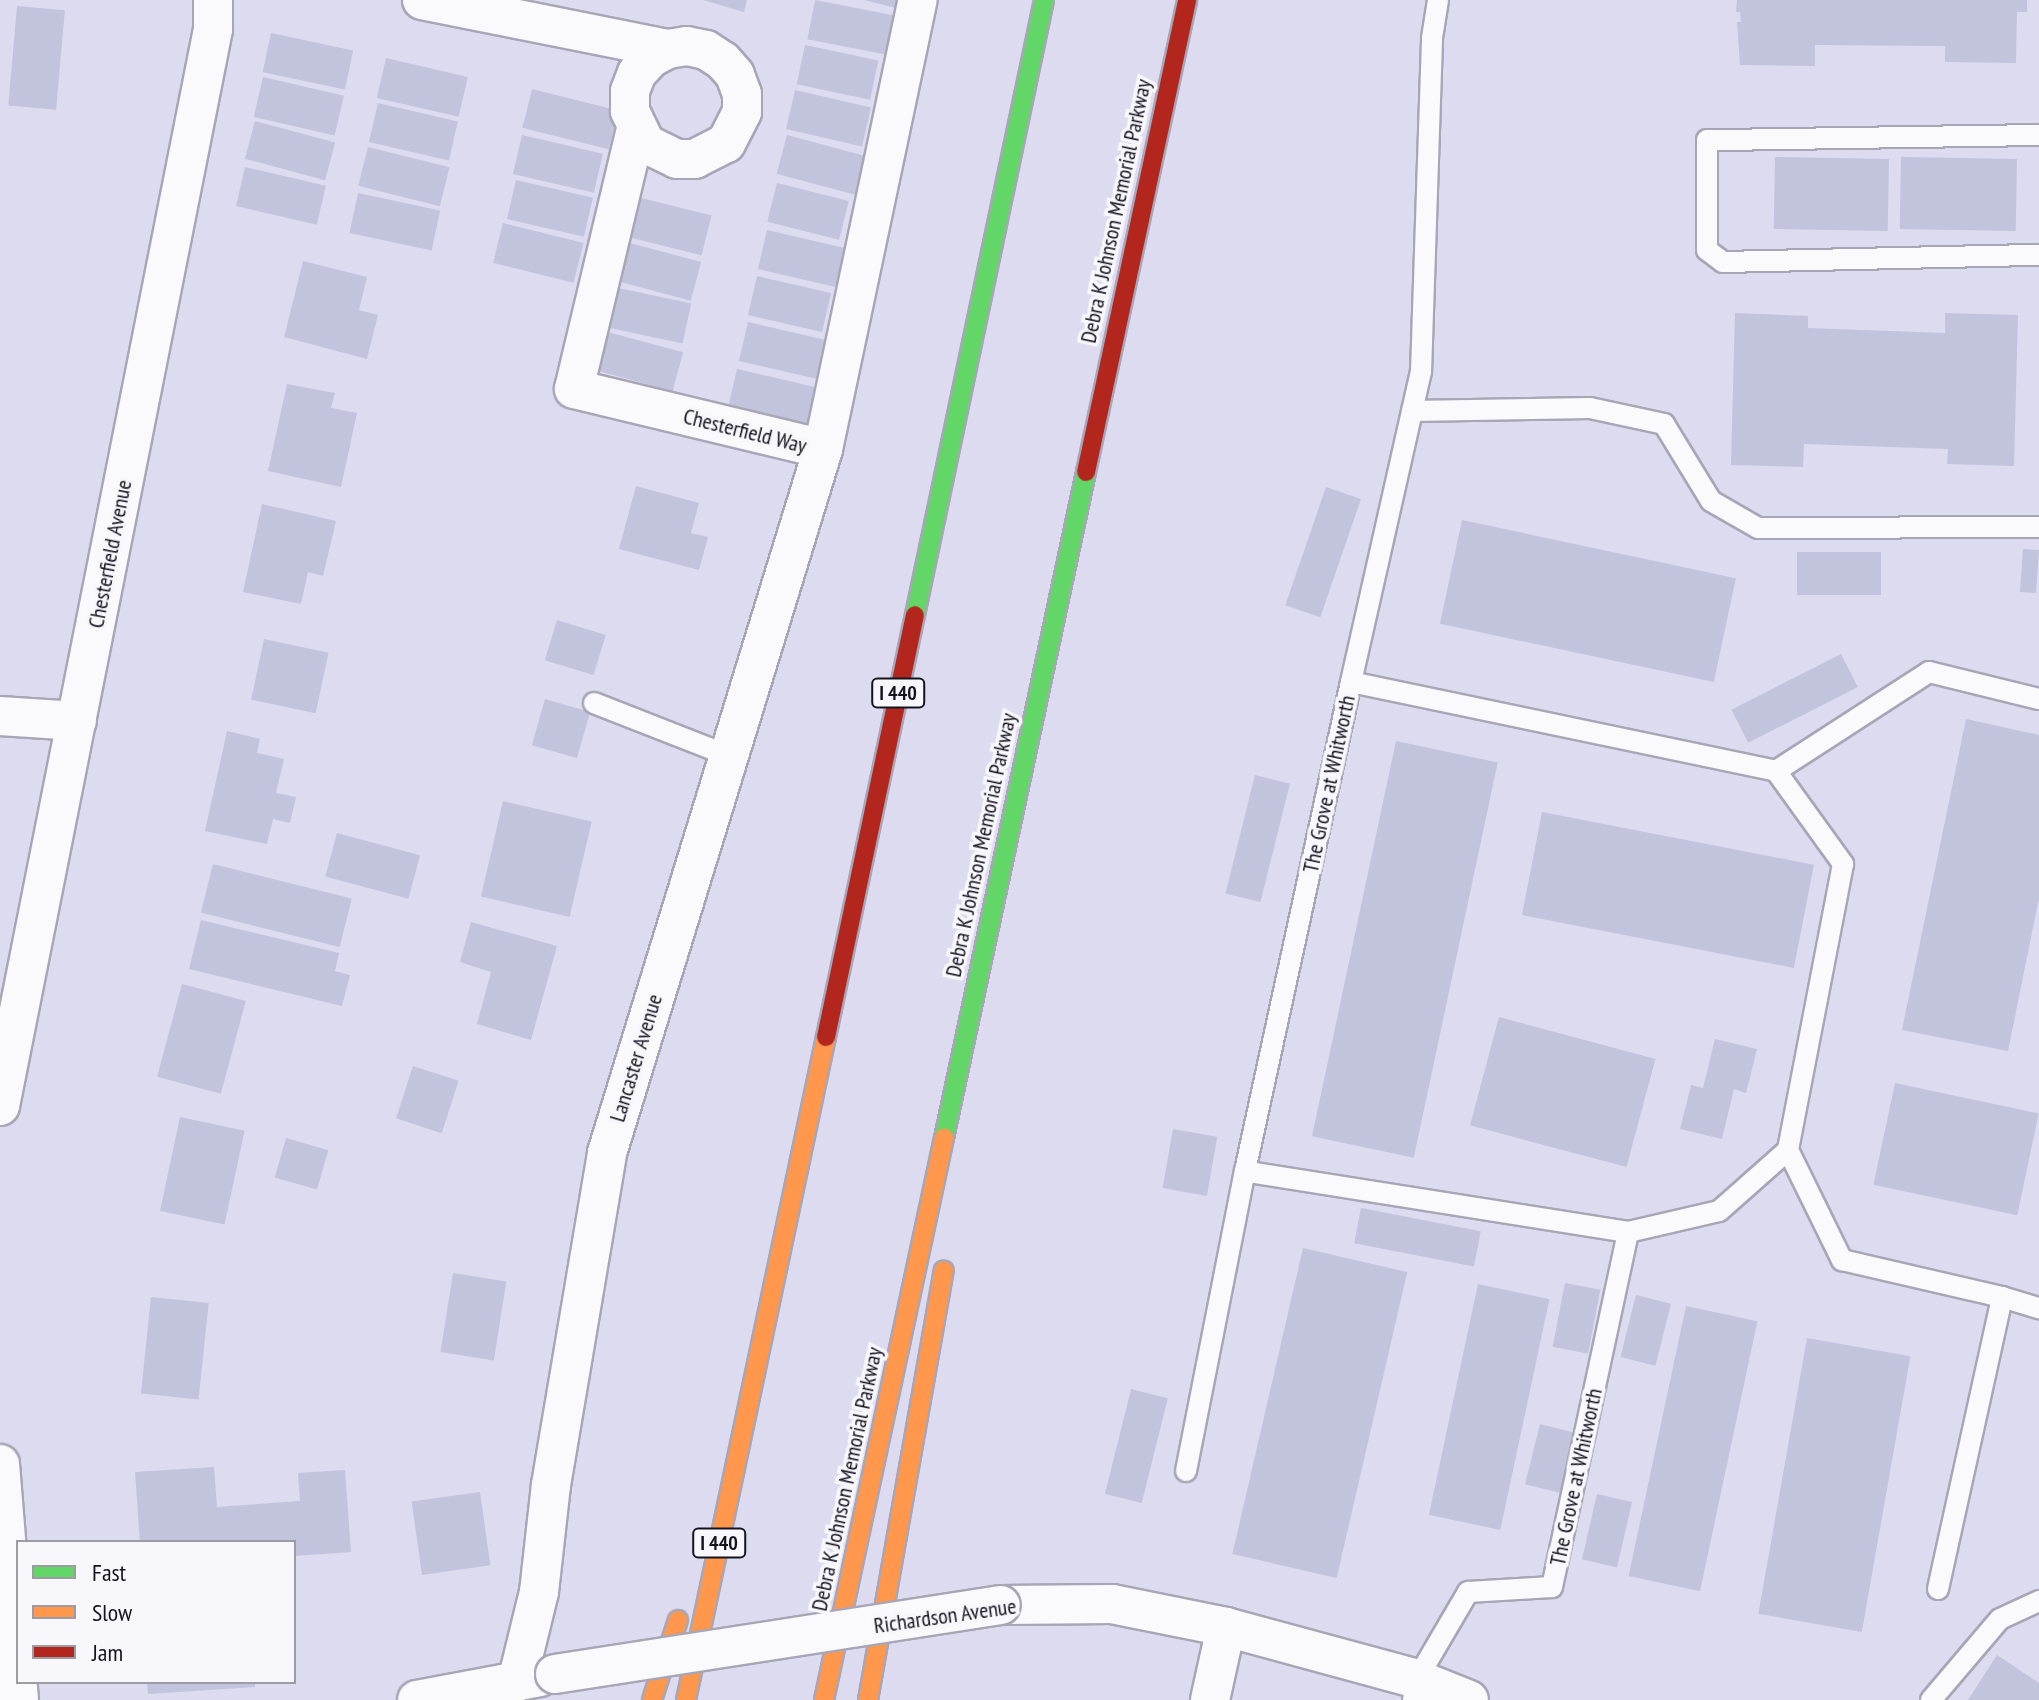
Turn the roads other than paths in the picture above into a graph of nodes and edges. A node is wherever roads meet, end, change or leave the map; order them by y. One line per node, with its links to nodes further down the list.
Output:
1 (213, 0): 19 (street, Chesterfield Avenue)
2 (422, 0): 7 (street)
3 (918, 0): 13 (street, Chesterfield Way)
4 (1044, 0): 30 (highway, I 440)
5 (1187, 0): 11 (highway, Debra K Johnson Memorial Parkway)
6 (1438, 0): 12 (lane)
7 (668, 49): 8 (street); 8 (street)
8 (636, 129): 13 (street, Chesterfield Way)
9 (2039, 135): 10 (lane)
10 (2039, 255)
11 (1100, 399): 22 (highway); 44 (highway, Debra K Johnson Memorial Parkway)
12 (1412, 411): 14 (lane); 15 (lane)
13 (823, 449): 20 (street, Lancaster Avenue)
14 (2039, 527)
15 (1351, 682): 21 (lane, The Grove at Whitworth); 25 (lane, The Grove at Whitworth)
16 (2039, 699): 21 (lane)
17 (594, 703): 20 (lane)
18 (0, 716): 19 (street)
19 (77, 721): 23 (street, Chesterfield Avenue)
20 (729, 756): 39 (street, Lancaster Avenue)
21 (1776, 771): 24 (lane)
22 (991, 1010)
23 (0, 1106)
24 (1788, 1150): 26 (lane); 28 (lane)
25 (1245, 1171): 26 (lane); 32 (lane, The Grove at Whitworth)
26 (1628, 1232): 40 (lane, The Grove at Whitworth)
27 (949, 1245): 45 (highway)
28 (2002, 1297): 29 (lane); 34 (lane)
29 (2039, 1308)
30 (752, 1385): 33 (highway); 43 (highway, I 440)
31 (0, 1464): 38 (street)
32 (1186, 1471)
33 (695, 1565)
34 (1938, 1589)
35 (686, 1595): 42 (highway)
36 (2039, 1601): 48 (lane)
37 (1226, 1627): 39 (street, Richardson Avenue, bridge); 40 (street, Richardson Avenue); 46 (street)
38 (16, 1663)
39 (517, 1682): 41 (street, Richardson Avenue)
40 (1415, 1690): 47 (street, Richardson Avenue)
41 (417, 1700)
42 (652, 1700)
43 (686, 1700)
44 (824, 1700)
45 (868, 1700)
46 (1210, 1700)
47 (1469, 1700)
48 (1931, 1700)

